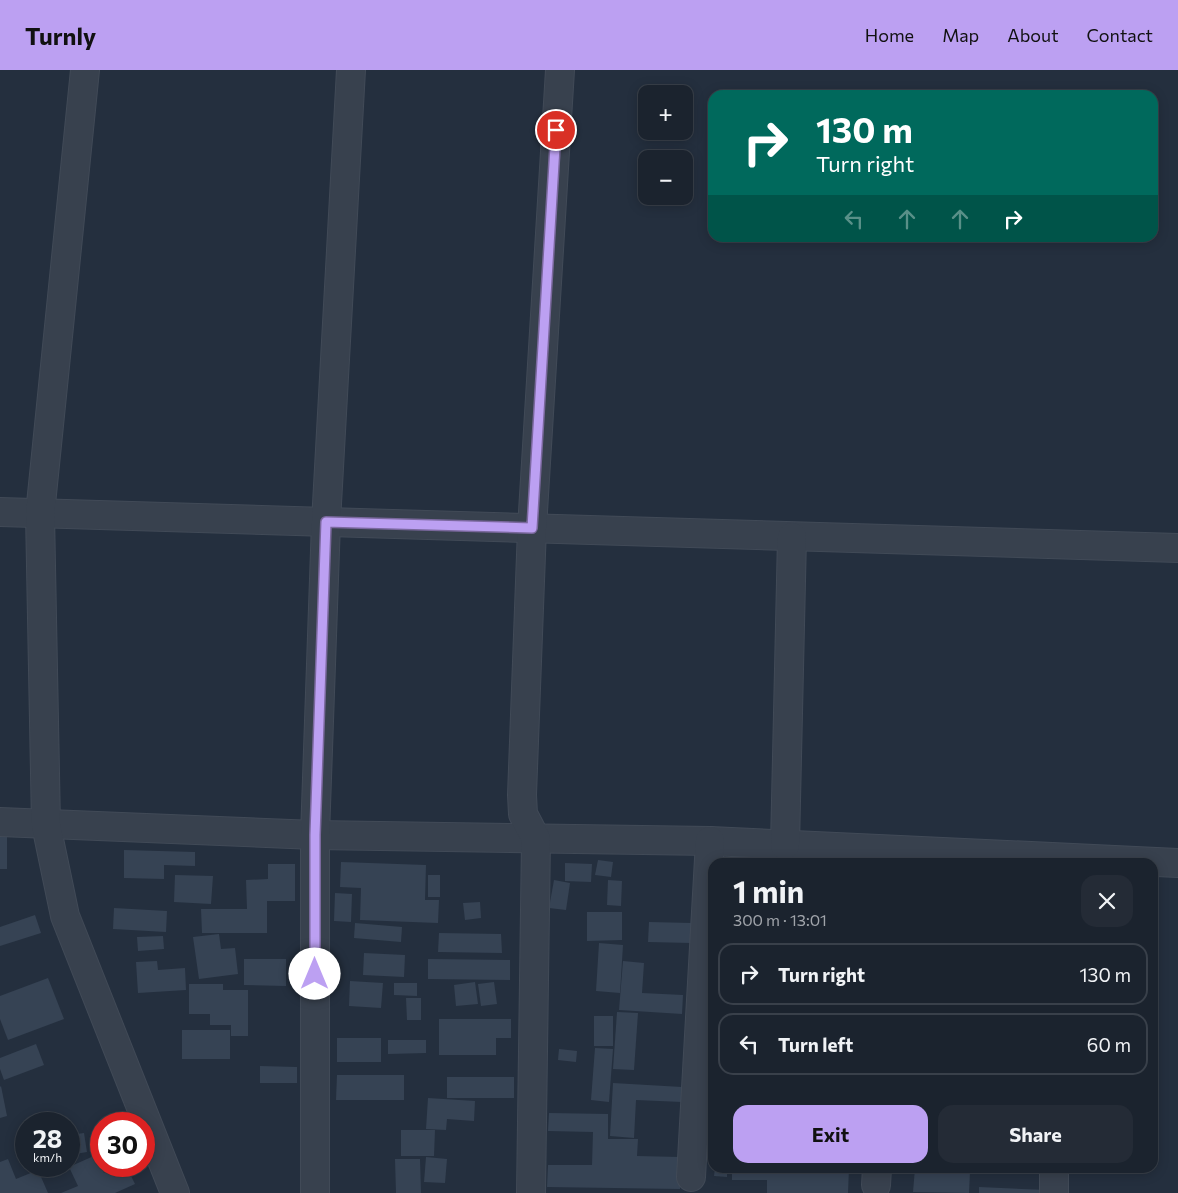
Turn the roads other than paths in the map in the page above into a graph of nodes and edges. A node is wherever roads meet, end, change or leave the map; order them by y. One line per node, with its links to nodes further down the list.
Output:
1 (84, 70): 5 (street)
2 (351, 70): 6 (street)
3 (560, 70): 7 (street)
4 (0, 512): 5 (street)
5 (40, 514): 6 (street); 11 (street)
6 (326, 522): 7 (street); 12 (street)
7 (532, 528): 8 (street); 13 (street)
8 (792, 537): 9 (street); 15 (street)
9 (1178, 548)
10 (0, 822): 11 (street)
11 (46, 824): 12 (street); 24 (street)
12 (315, 835): 13 (street); 25 (street)
13 (536, 839): 14 (street); 26 (street)
14 (710, 842): 15 (street); 17 (street)
15 (785, 845): 16 (street)
16 (894, 857): 18 (street)
17 (709, 858)
18 (949, 858)
19 (1158, 862): 20 (street)
20 (1178, 863)
21 (708, 877): 23 (street)
22 (1054, 1173): 27 (street)
23 (691, 1178)
24 (176, 1193)
25 (315, 1193)
26 (531, 1193)
27 (1054, 1193)

